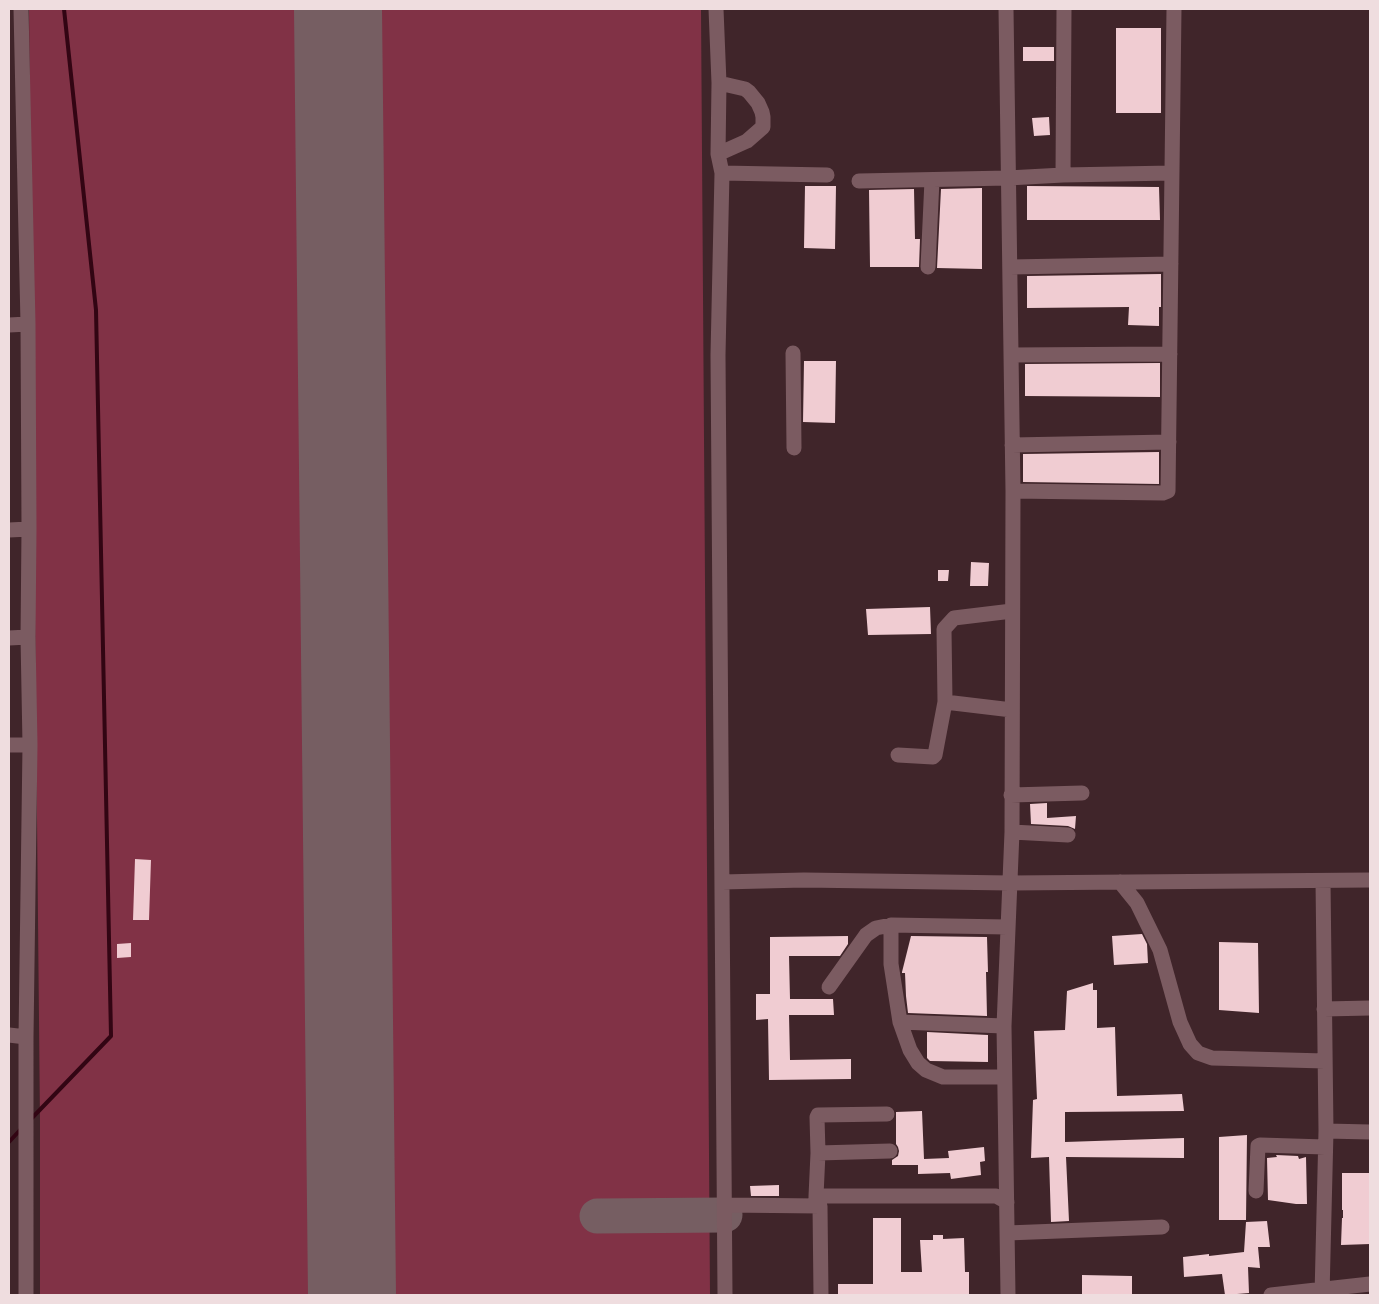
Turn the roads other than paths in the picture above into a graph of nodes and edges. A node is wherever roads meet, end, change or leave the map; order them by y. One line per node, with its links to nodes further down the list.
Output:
1 (21, 9): 18 (street)
2 (716, 9): 6 (street)
3 (1006, 9): 12 (street)
4 (1064, 9): 11 (street)
5 (1174, 9): 9 (street)
6 (718, 83): 7 (street); 7 (street)
7 (718, 154): 8 (street)
8 (722, 173): 10 (street); 43 (street)
9 (1172, 173): 11 (street); 15 (street)
10 (827, 175)
11 (1063, 175): 12 (street)
12 (1008, 178): 13 (street); 16 (street)
13 (932, 180): 14 (street); 17 (street)
14 (859, 181)
15 (1171, 264): 16 (street); 22 (street)
16 (1010, 266): 21 (street)
17 (928, 267)
18 (28, 324): 19 (street); 27 (street)
19 (9, 325)
20 (793, 352): 25 (street)
21 (1011, 354): 22 (street); 24 (street)
22 (1170, 354): 23 (street)
23 (1169, 442): 24 (street); 26 (street)
24 (1012, 445): 26 (street)
25 (794, 448)
26 (1013, 491): 29 (street)
27 (29, 529): 28 (street); 31 (street)
28 (9, 530)
29 (1012, 611): 32 (street); 33 (street)
30 (9, 638): 31 (street)
31 (28, 638): 35 (street)
32 (945, 702): 33 (street); 36 (street)
33 (1012, 710): 38 (street)
34 (9, 745): 35 (street)
35 (30, 745): 54 (street)
36 (898, 755)
37 (1082, 793): 38 (street)
38 (1011, 795): 39 (street)
39 (1012, 832): 40 (street); 45 (street)
40 (1068, 835)
41 (1370, 880): 42 (street)
42 (1323, 881): 44 (street); 50 (street)
43 (722, 882): 45 (street); 66 (street)
44 (1120, 882): 45 (street); 55 (street)
45 (1010, 883): 47 (street)
46 (890, 925): 47 (street); 48 (street); 51 (street)
47 (1007, 927): 52 (street)
48 (828, 987)
49 (1370, 1008): 50 (street)
50 (1324, 1009): 55 (street)
51 (900, 1022): 52 (street); 56 (street)
52 (1004, 1026): 56 (street)
53 (9, 1036): 54 (street)
54 (26, 1037): 71 (street)
55 (1325, 1061): 58 (street)
56 (1004, 1077): 65 (street)
57 (887, 1114): 62 (street)
58 (1326, 1131): 59 (street); 60 (street)
59 (1370, 1132)
60 (1325, 1147): 63 (street); 70 (street)
61 (890, 1151): 62 (street)
62 (818, 1154): 64 (street)
63 (1256, 1191)
64 (817, 1203): 65 (street); 66 (street); 74 (street)
65 (1007, 1205): 68 (street)
66 (725, 1210): 72 (street); 73 (street)
67 (1162, 1227): 68 (street)
68 (1007, 1233): 75 (street)
69 (1370, 1284): 70 (street)
70 (1322, 1292): 76 (street)
71 (26, 1295)
72 (725, 1295)
73 (814, 1295)
74 (821, 1295)
75 (1008, 1295)
76 (1271, 1295)

